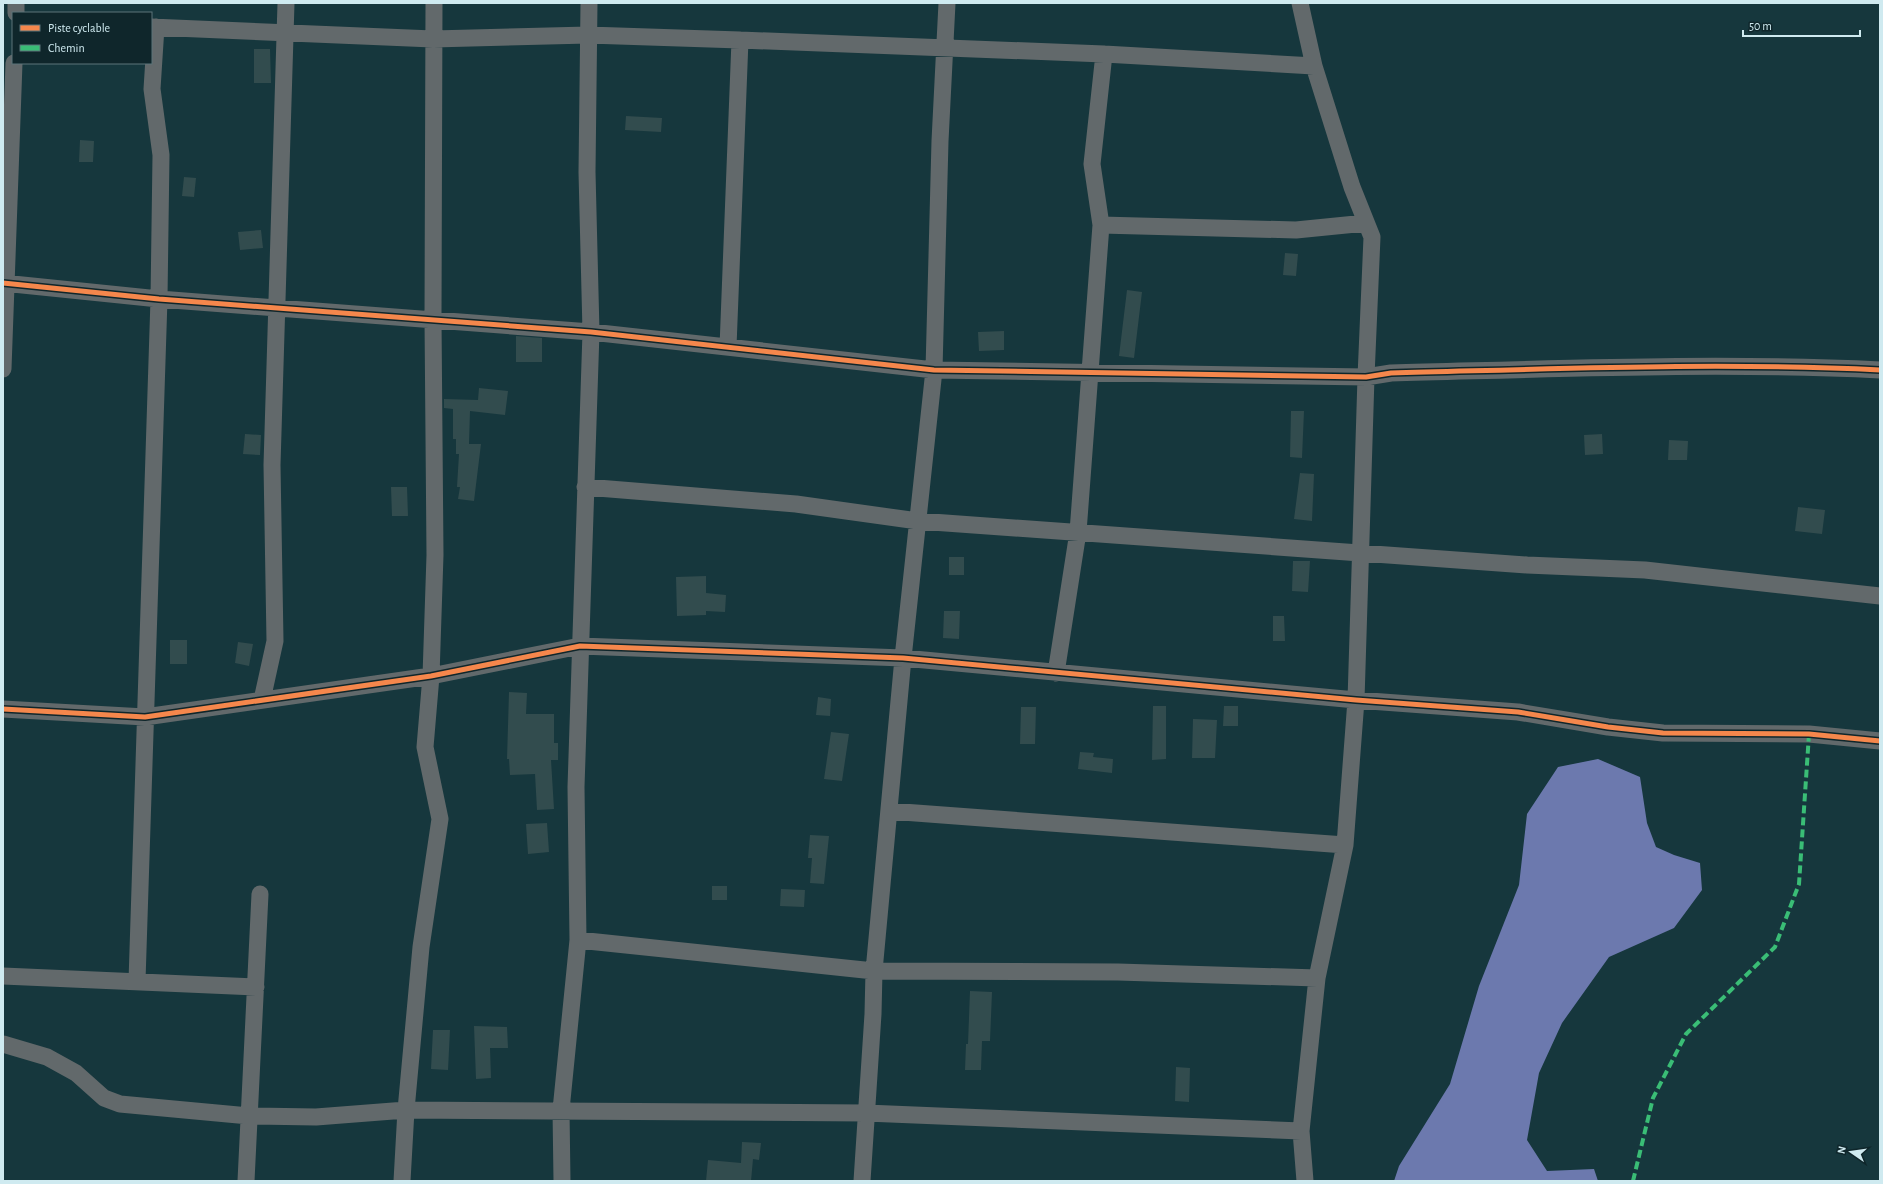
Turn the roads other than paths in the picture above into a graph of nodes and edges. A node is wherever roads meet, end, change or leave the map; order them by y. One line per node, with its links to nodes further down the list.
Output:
1 (286, 3): 7 (street)
2 (434, 3): 9 (street)
3 (589, 3): 8 (street)
4 (947, 3): 11 (street)
5 (1300, 3): 14 (street)
6 (153, 27): 7 (street); 18 (street)
7 (285, 32): 9 (street); 19 (street)
8 (588, 35): 9 (street); 10 (street); 21 (street)
9 (433, 38): 20 (street)
10 (740, 40): 11 (street); 22 (street)
11 (944, 48): 12 (street); 24 (street)
12 (1104, 54): 14 (street); 16 (street)
13 (14, 64): 17 (street)
14 (1314, 66): 15 (street)
15 (1366, 223): 16 (street); 27 (street)
16 (1101, 225): 26 (street)
17 (5, 283): 18 (street); 23 (street)
18 (159, 299): 19 (street); 40 (street)
19 (276, 308): 20 (street); 37 (street)
20 (433, 318): 21 (street); 36 (street)
21 (591, 332): 22 (street); 28 (street)
22 (728, 347): 24 (street)
23 (3, 369)
24 (934, 370): 26 (street); 29 (street)
25 (1880, 370): 27 (street)
26 (1089, 373): 27 (street); 30 (street)
27 (1366, 377): 31 (street)
28 (585, 487): 29 (street); 33 (street)
29 (918, 521): 30 (street); 34 (street)
30 (1078, 532): 31 (street); 35 (street)
31 (1360, 552): 32 (street); 38 (street)
32 (1880, 596)
33 (580, 646): 34 (street); 36 (street); 45 (street)
34 (903, 658): 35 (street); 42 (street)
35 (1056, 673): 38 (street)
36 (431, 676): 37 (street); 52 (street)
37 (262, 700): 40 (street)
38 (1356, 700): 41 (street); 43 (street)
39 (3, 709): 40 (street)
40 (145, 717): 49 (street)
41 (1880, 741)
42 (889, 811): 43 (street); 46 (street)
43 (1345, 845): 48 (street)
44 (260, 894): 50 (street)
45 (578, 940): 46 (street); 53 (street)
46 (874, 971): 48 (street); 54 (street)
47 (3, 976): 49 (street)
48 (1317, 978): 56 (street)
49 (137, 981): 50 (street)
50 (256, 987): 55 (street)
51 (3, 1044): 55 (street)
52 (406, 1110): 53 (street); 55 (street); 58 (street)
53 (561, 1110): 54 (street); 59 (street)
54 (866, 1113): 56 (street); 60 (street)
55 (249, 1116): 57 (street)
56 (1302, 1131): 61 (street)
57 (246, 1181)
58 (402, 1181)
59 (562, 1181)
60 (862, 1181)
61 (1304, 1181)

